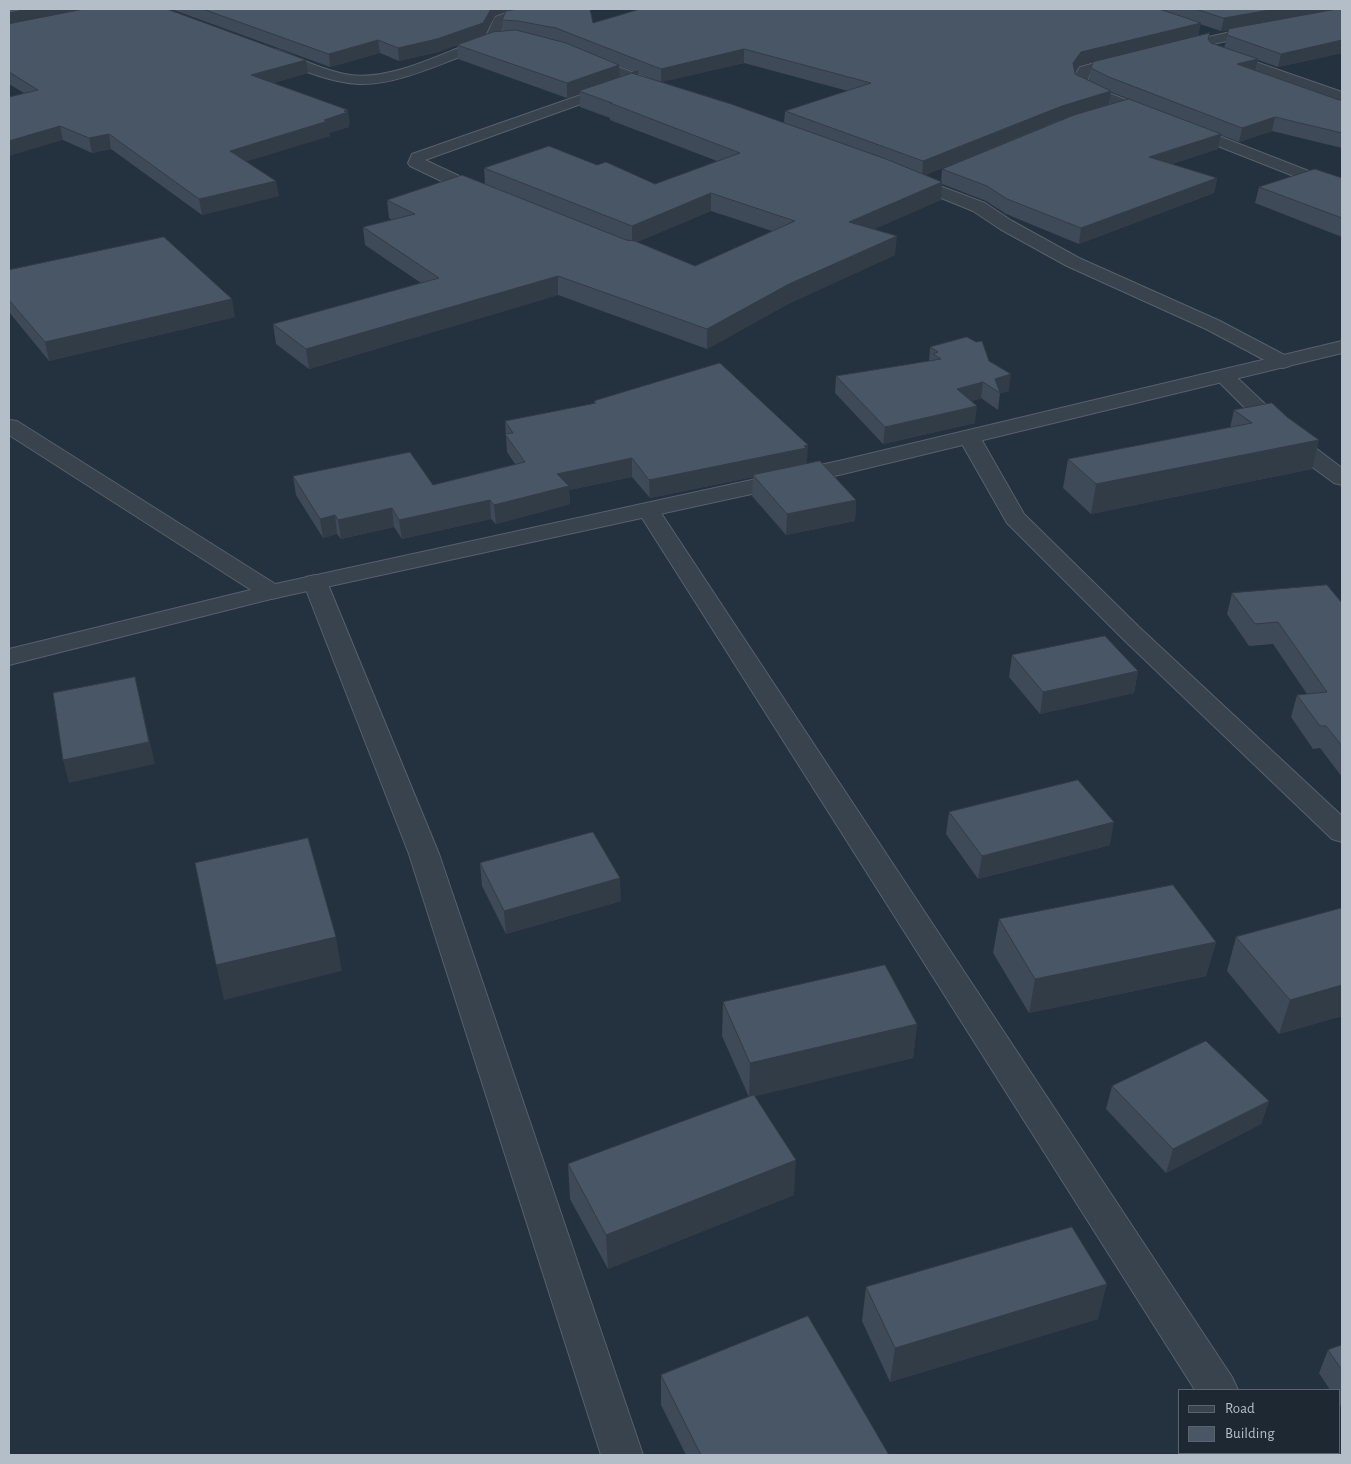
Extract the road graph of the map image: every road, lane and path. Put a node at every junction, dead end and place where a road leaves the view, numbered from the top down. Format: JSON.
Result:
{"nodes":[{"id":1,"x":567,"y":9,"type":"edge"},
{"id":2,"x":1277,"y":26,"type":"edge"},
{"id":3,"x":1197,"y":29,"type":"edge"},
{"id":4,"x":1220,"y":36,"type":"junction"},
{"id":5,"x":511,"y":38,"type":"edge"},
{"id":6,"x":491,"y":40,"type":"junction"},
{"id":7,"x":263,"y":50,"type":"edge"},
{"id":8,"x":572,"y":53,"type":"edge"},
{"id":9,"x":638,"y":80,"type":"junction"},
{"id":10,"x":676,"y":94,"type":"edge"},
{"id":11,"x":1342,"y":97,"type":"edge"},
{"id":12,"x":1127,"y":106,"type":"junction"},
{"id":13,"x":1101,"y":114,"type":"edge"},
{"id":14,"x":891,"y":172,"type":"edge"},
{"id":15,"x":940,"y":177,"type":"edge"},
{"id":16,"x":922,"y":184,"type":"junction"},
{"id":17,"x":1342,"y":190,"type":"edge"},
{"id":18,"x":502,"y":201,"type":"edge"},
{"id":19,"x":1342,"y":347,"type":"edge"},
{"id":20,"x":1283,"y":362,"type":"junction"},
{"id":21,"x":1224,"y":376,"type":"junction"},
{"id":22,"x":9,"y":426,"type":"edge"},
{"id":23,"x":969,"y":437,"type":"junction"},
{"id":24,"x":1342,"y":478,"type":"edge"},
{"id":25,"x":648,"y":510,"type":"junction"},
{"id":26,"x":315,"y":582,"type":"junction"},
{"id":27,"x":271,"y":592,"type":"junction"},
{"id":28,"x":9,"y":657,"type":"edge"},
{"id":29,"x":1342,"y":832,"type":"edge"},
{"id":30,"x":1217,"y":1389,"type":"edge"},
{"id":31,"x":622,"y":1455,"type":"edge"}],
"edges":[{"from":1,"to":6,"type":"street"},
{"from":2,"to":4,"type":"street"},
{"from":3,"to":4,"type":"street"},
{"from":4,"to":11,"type":"street"},
{"from":4,"to":12,"type":"street"},
{"from":5,"to":6,"type":"street"},
{"from":6,"to":7,"type":"street"},
{"from":8,"to":9,"type":"street"},
{"from":9,"to":10,"type":"street"},
{"from":9,"to":18,"type":"street"},
{"from":12,"to":13,"type":"street"},
{"from":12,"to":17,"type":"street"},
{"from":14,"to":16,"type":"street"},
{"from":15,"to":16,"type":"street"},
{"from":16,"to":20,"type":"street"},
{"from":19,"to":20,"type":"street"},
{"from":20,"to":21,"type":"street"},
{"from":21,"to":23,"type":"street"},
{"from":21,"to":24,"type":"street"},
{"from":22,"to":27,"type":"street"},
{"from":23,"to":25,"type":"street"},
{"from":23,"to":29,"type":"street"},
{"from":25,"to":26,"type":"street"},
{"from":25,"to":30,"type":"street"},
{"from":26,"to":27,"type":"street"},
{"from":26,"to":31,"type":"street"},
{"from":27,"to":28,"type":"street"}]}
